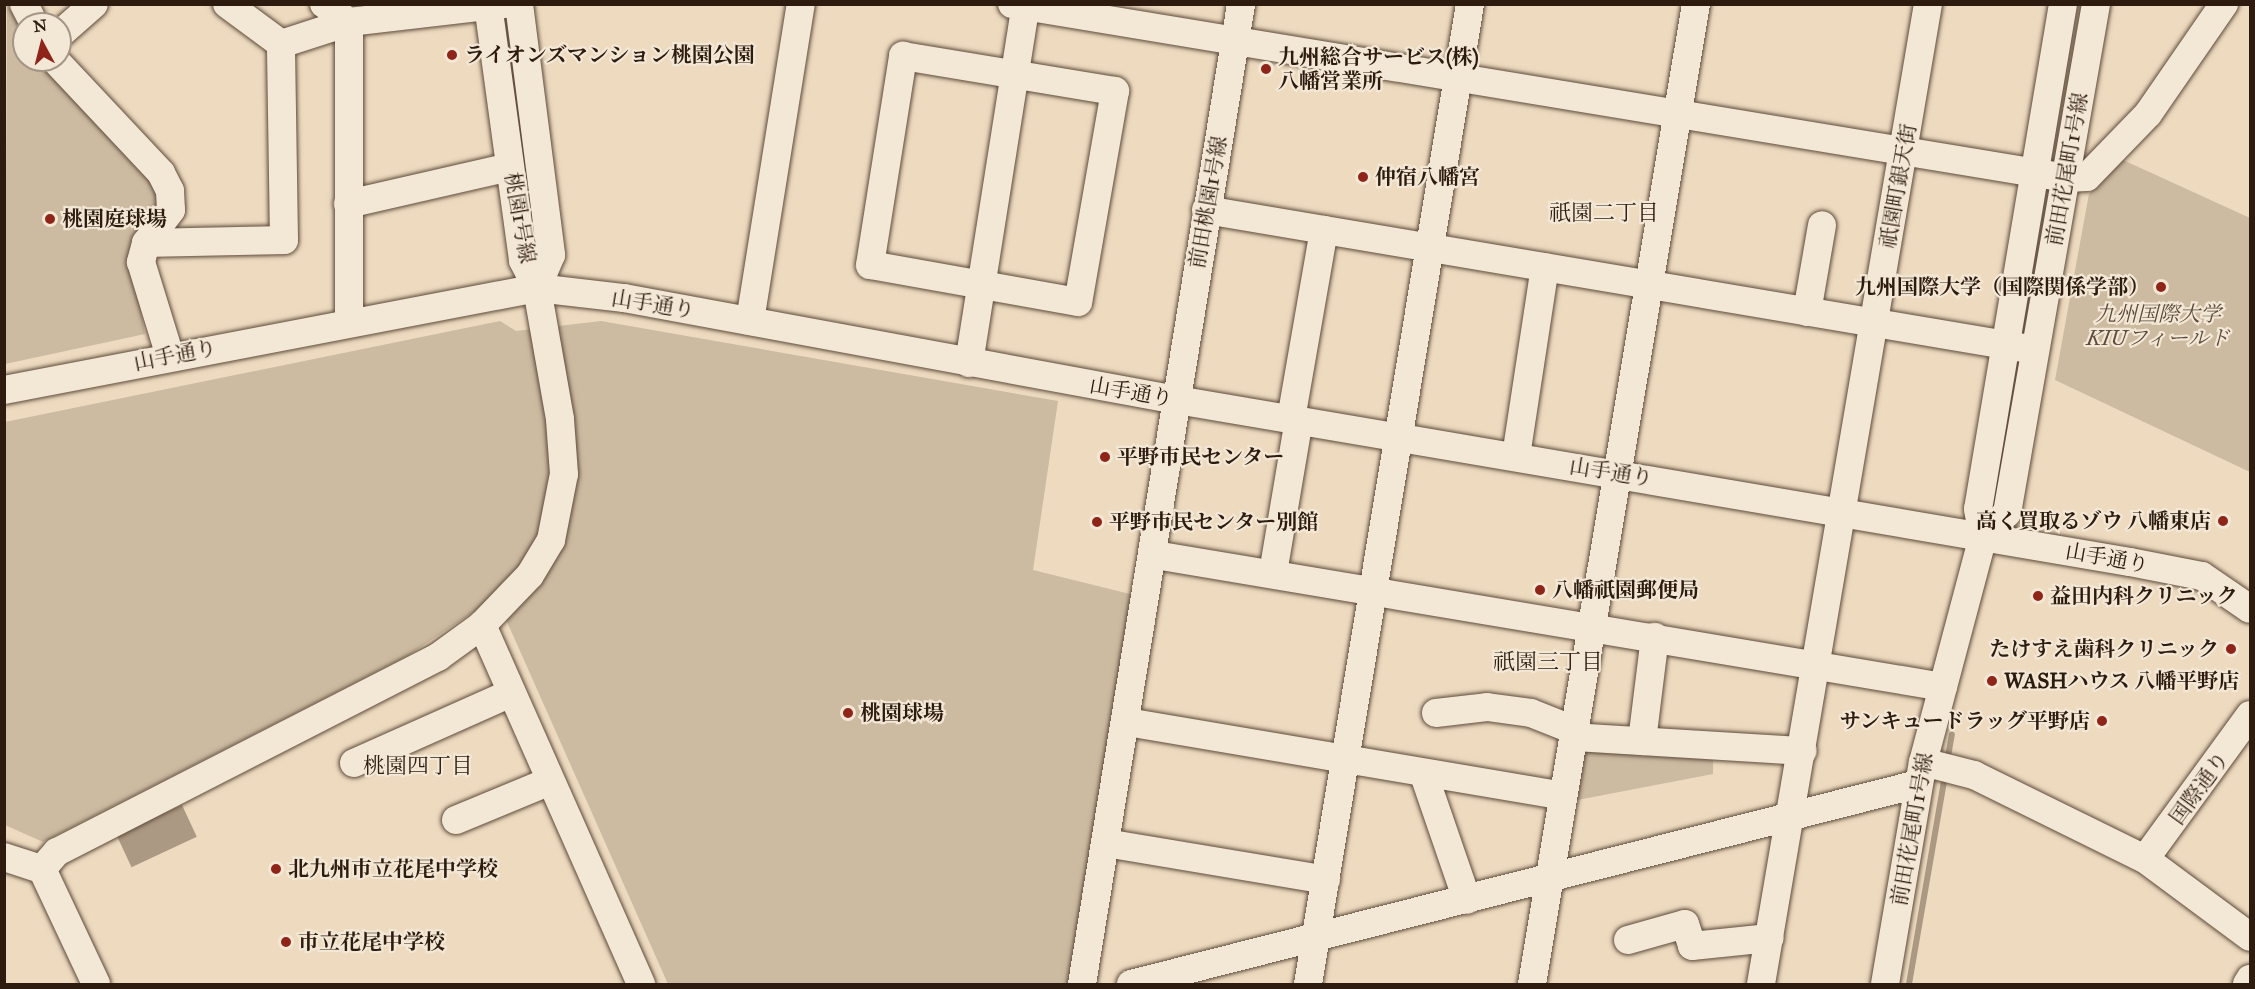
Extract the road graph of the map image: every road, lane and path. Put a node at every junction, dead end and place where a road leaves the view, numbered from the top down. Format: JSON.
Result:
{"nodes":[{"id":1,"x":94,"y":4,"type":"edge"},
{"id":2,"x":227,"y":4,"type":"edge"},
{"id":3,"x":324,"y":4,"type":"edge"},
{"id":4,"x":504,"y":4,"type":"edge"},
{"id":5,"x":519,"y":4,"type":"edge"},
{"id":6,"x":801,"y":4,"type":"edge"},
{"id":7,"x":1241,"y":4,"type":"edge"},
{"id":8,"x":1470,"y":4,"type":"edge"},
{"id":9,"x":1696,"y":4,"type":"edge"},
{"id":10,"x":1928,"y":4,"type":"edge"},
{"id":11,"x":2062,"y":4,"type":"edge"},
{"id":12,"x":2224,"y":4,"type":"edge"},
{"id":13,"x":488,"y":5,"type":"edge"},
{"id":14,"x":1021,"y":5,"type":"edge"},
{"id":15,"x":2095,"y":5,"type":"edge"},
{"id":16,"x":1129,"y":13,"type":"edge"},
{"id":17,"x":347,"y":14,"type":"edge"},
{"id":18,"x":72,"y":23,"type":"edge"},
{"id":19,"x":1235,"y":41,"type":"junction"},
{"id":20,"x":281,"y":44,"type":"junction"},
{"id":21,"x":66,"y":72,"type":"edge"},
{"id":22,"x":1016,"y":75,"type":"junction"},
{"id":23,"x":1457,"y":78,"type":"junction"},
{"id":24,"x":1677,"y":114,"type":"junction"},
{"id":25,"x":1904,"y":147,"type":"junction"},
{"id":26,"x":510,"y":167,"type":"junction"},
{"id":27,"x":2034,"y":172,"type":"junction"},
{"id":28,"x":2066,"y":178,"type":"junction"},
{"id":29,"x":348,"y":204,"type":"junction"},
{"id":30,"x":1206,"y":210,"type":"junction"},
{"id":31,"x":1822,"y":225,"type":"dead end"},
{"id":32,"x":1324,"y":230,"type":"junction"},
{"id":33,"x":146,"y":243,"type":"junction"},
{"id":34,"x":1432,"y":248,"type":"junction"},
{"id":35,"x":1545,"y":267,"type":"junction"},
{"id":36,"x":1649,"y":284,"type":"junction"},
{"id":37,"x":980,"y":285,"type":"junction"},
{"id":38,"x":537,"y":288,"type":"junction"},
{"id":39,"x":1807,"y":312,"type":"junction"},
{"id":40,"x":349,"y":320,"type":"junction"},
{"id":41,"x":750,"y":321,"type":"junction"},
{"id":42,"x":1875,"y":322,"type":"junction"},
{"id":43,"x":2005,"y":345,"type":"junction"},
{"id":44,"x":2037,"y":349,"type":"junction"},
{"id":45,"x":170,"y":356,"type":"junction"},
{"id":46,"x":969,"y":363,"type":"junction"},
{"id":47,"x":4,"y":390,"type":"edge"},
{"id":48,"x":1177,"y":400,"type":"junction"},
{"id":49,"x":1295,"y":419,"type":"junction"},
{"id":50,"x":1402,"y":437,"type":"junction"},
{"id":51,"x":1516,"y":456,"type":"junction"},
{"id":52,"x":1616,"y":473,"type":"junction"},
{"id":53,"x":1842,"y":510,"type":"junction"},
{"id":54,"x":1983,"y":536,"type":"junction"},
{"id":55,"x":1155,"y":555,"type":"junction"},
{"id":56,"x":1273,"y":573,"type":"junction"},
{"id":57,"x":1375,"y":589,"type":"junction"},
{"id":58,"x":2250,"y":609,"type":"edge"},
{"id":59,"x":482,"y":625,"type":"junction"},
{"id":60,"x":1591,"y":626,"type":"junction"},
{"id":61,"x":1655,"y":637,"type":"junction"},
{"id":62,"x":1818,"y":665,"type":"junction"},
{"id":63,"x":1943,"y":687,"type":"junction"},
{"id":64,"x":511,"y":693,"type":"junction"},
{"id":65,"x":1436,"y":712,"type":"dead end"},
{"id":66,"x":2250,"y":715,"type":"edge"},
{"id":67,"x":1127,"y":722,"type":"junction"},
{"id":68,"x":1574,"y":733,"type":"junction"},
{"id":69,"x":1642,"y":741,"type":"junction"},
{"id":70,"x":1803,"y":751,"type":"junction"},
{"id":71,"x":1346,"y":761,"type":"junction"},
{"id":72,"x":354,"y":763,"type":"dead end"},
{"id":73,"x":1934,"y":771,"type":"junction"},
{"id":74,"x":1424,"y":775,"type":"junction"},
{"id":75,"x":550,"y":781,"type":"junction"},
{"id":76,"x":1563,"y":796,"type":"junction"},
{"id":77,"x":1791,"y":817,"type":"junction"},
{"id":78,"x":456,"y":820,"type":"dead end"},
{"id":79,"x":1106,"y":843,"type":"junction"},
{"id":80,"x":4,"y":857,"type":"edge"},
{"id":81,"x":2145,"y":859,"type":"junction"},
{"id":82,"x":42,"y":869,"type":"junction"},
{"id":83,"x":1548,"y":879,"type":"junction"},
{"id":84,"x":1326,"y":880,"type":"junction"},
{"id":85,"x":1467,"y":900,"type":"junction"},
{"id":86,"x":1770,"y":938,"type":"junction"},
{"id":87,"x":2250,"y":938,"type":"edge"},
{"id":88,"x":1316,"y":940,"type":"junction"},
{"id":89,"x":1628,"y":940,"type":"dead end"},
{"id":90,"x":2250,"y":979,"type":"edge"},
{"id":91,"x":96,"y":984,"type":"edge"},
{"id":92,"x":641,"y":984,"type":"edge"},
{"id":93,"x":1082,"y":984,"type":"edge"},
{"id":94,"x":1131,"y":984,"type":"edge"},
{"id":95,"x":1308,"y":984,"type":"edge"},
{"id":96,"x":1532,"y":984,"type":"edge"},
{"id":97,"x":1761,"y":984,"type":"edge"},
{"id":98,"x":1885,"y":984,"type":"edge"},
{"id":99,"x":2247,"y":984,"type":"edge"}],
"edges":[{"from":1,"to":18,"type":"street"},
{"from":2,"to":20,"type":"street"},
{"from":3,"to":17,"type":"street"},
{"from":4,"to":13,"type":"street"},
{"from":5,"to":38,"type":"street","name":"桃園1号線"},
{"from":6,"to":41,"type":"street"},
{"from":7,"to":19,"type":"street","name":"前田桃園1号線"},
{"from":8,"to":23,"type":"street"},
{"from":9,"to":24,"type":"street"},
{"from":10,"to":25,"type":"street","name":"祇園町銀天街"},
{"from":11,"to":27,"type":"street","name":"前田花尾町1号線"},
{"from":12,"to":28,"type":"street"},
{"from":13,"to":17,"type":"street"},
{"from":13,"to":26,"type":"street","name":"桃園1号線"},
{"from":14,"to":16,"type":"street"},
{"from":14,"to":22,"type":"street"},
{"from":15,"to":28,"type":"street","name":"前田花尾町1号線"},
{"from":16,"to":19,"type":"street"},
{"from":17,"to":20,"type":"street"},
{"from":17,"to":29,"type":"street"},
{"from":19,"to":23,"type":"street"},
{"from":19,"to":30,"type":"street","name":"前田桃園1号線"},
{"from":20,"to":33,"type":"street"},
{"from":21,"to":33,"type":"street"},
{"from":22,"to":37,"type":"street"},
{"from":22,"to":37,"type":"street"},
{"from":22,"to":37,"type":"street"},
{"from":23,"to":24,"type":"street"},
{"from":23,"to":34,"type":"street"},
{"from":24,"to":25,"type":"street"},
{"from":24,"to":36,"type":"street"},
{"from":25,"to":27,"type":"street"},
{"from":25,"to":42,"type":"street","name":"祇園町銀天街"},
{"from":26,"to":29,"type":"street"},
{"from":26,"to":38,"type":"street","name":"桃園1号線"},
{"from":27,"to":28,"type":"street"},
{"from":27,"to":43,"type":"street","name":"前田花尾町1号線"},
{"from":28,"to":44,"type":"street","name":"前田花尾町1号線"},
{"from":29,"to":40,"type":"street"},
{"from":30,"to":32,"type":"street"},
{"from":30,"to":48,"type":"street","name":"前田桃園1号線"},
{"from":31,"to":39,"type":"street"},
{"from":32,"to":34,"type":"street"},
{"from":32,"to":49,"type":"street"},
{"from":33,"to":45,"type":"street"},
{"from":34,"to":35,"type":"street"},
{"from":34,"to":50,"type":"street"},
{"from":35,"to":36,"type":"street"},
{"from":35,"to":51,"type":"street"},
{"from":36,"to":39,"type":"street"},
{"from":36,"to":52,"type":"street"},
{"from":37,"to":46,"type":"street"},
{"from":38,"to":40,"type":"street","name":"山手通り"},
{"from":38,"to":41,"type":"street","name":"山手通り"},
{"from":38,"to":59,"type":"street"},
{"from":39,"to":42,"type":"street"},
{"from":40,"to":45,"type":"street","name":"山手通り"},
{"from":41,"to":46,"type":"street","name":"山手通り"},
{"from":42,"to":43,"type":"street"},
{"from":42,"to":53,"type":"street","name":"祇園町銀天街"},
{"from":43,"to":44,"type":"street"},
{"from":43,"to":54,"type":"street","name":"前田花尾町1号線"},
{"from":44,"to":54,"type":"street","name":"前田花尾町1号線"},
{"from":45,"to":47,"type":"street","name":"山手通り"},
{"from":46,"to":48,"type":"street","name":"山手通り"},
{"from":48,"to":49,"type":"street","name":"山手通り"},
{"from":48,"to":55,"type":"street","name":"前田桃園1号線"},
{"from":49,"to":50,"type":"street","name":"山手通り"},
{"from":49,"to":56,"type":"street"},
{"from":50,"to":51,"type":"street","name":"山手通り"},
{"from":50,"to":57,"type":"street"},
{"from":51,"to":52,"type":"street","name":"山手通り"},
{"from":52,"to":53,"type":"street","name":"山手通り"},
{"from":52,"to":60,"type":"street"},
{"from":53,"to":54,"type":"street","name":"山手通り"},
{"from":53,"to":62,"type":"street","name":"祇園町銀天街"},
{"from":54,"to":58,"type":"street","name":"山手通り"},
{"from":54,"to":63,"type":"street","name":"前田花尾町1号線"},
{"from":55,"to":56,"type":"street"},
{"from":55,"to":67,"type":"street","name":"前田桃園1号線"},
{"from":56,"to":57,"type":"street"},
{"from":57,"to":60,"type":"street"},
{"from":57,"to":71,"type":"street"},
{"from":59,"to":64,"type":"street"},
{"from":59,"to":82,"type":"street"},
{"from":60,"to":61,"type":"street"},
{"from":60,"to":68,"type":"street"},
{"from":61,"to":62,"type":"street"},
{"from":61,"to":69,"type":"street"},
{"from":62,"to":63,"type":"street"},
{"from":62,"to":70,"type":"street","name":"祇園町銀天街"},
{"from":63,"to":73,"type":"street","name":"前田花尾町1号線"},
{"from":64,"to":72,"type":"street"},
{"from":64,"to":75,"type":"street"},
{"from":65,"to":68,"type":"street"},
{"from":66,"to":81,"type":"street","name":"国際通り"},
{"from":67,"to":71,"type":"street"},
{"from":67,"to":79,"type":"street","name":"前田桃園1号線"},
{"from":68,"to":69,"type":"street"},
{"from":68,"to":76,"type":"street"},
{"from":69,"to":70,"type":"street"},
{"from":70,"to":77,"type":"street","name":"祇園町銀天街"},
{"from":71,"to":74,"type":"street"},
{"from":71,"to":84,"type":"street"},
{"from":73,"to":77,"type":"street"},
{"from":73,"to":81,"type":"street"},
{"from":73,"to":98,"type":"street","name":"前田花尾町1号線"},
{"from":74,"to":76,"type":"street"},
{"from":74,"to":85,"type":"street"},
{"from":75,"to":78,"type":"street"},
{"from":75,"to":92,"type":"street"},
{"from":76,"to":83,"type":"street"},
{"from":77,"to":83,"type":"street"},
{"from":77,"to":86,"type":"street","name":"祇園町銀天街"},
{"from":79,"to":84,"type":"street"},
{"from":79,"to":93,"type":"street","name":"前田桃園1号線"},
{"from":80,"to":82,"type":"street"},
{"from":81,"to":87,"type":"street"},
{"from":82,"to":91,"type":"street"},
{"from":83,"to":85,"type":"street"},
{"from":83,"to":96,"type":"street"},
{"from":84,"to":88,"type":"street"},
{"from":85,"to":88,"type":"street"},
{"from":86,"to":89,"type":"street"},
{"from":86,"to":97,"type":"street","name":"祇園町銀天街"},
{"from":88,"to":94,"type":"street"},
{"from":88,"to":95,"type":"street"},
{"from":90,"to":99,"type":"street"}]}
